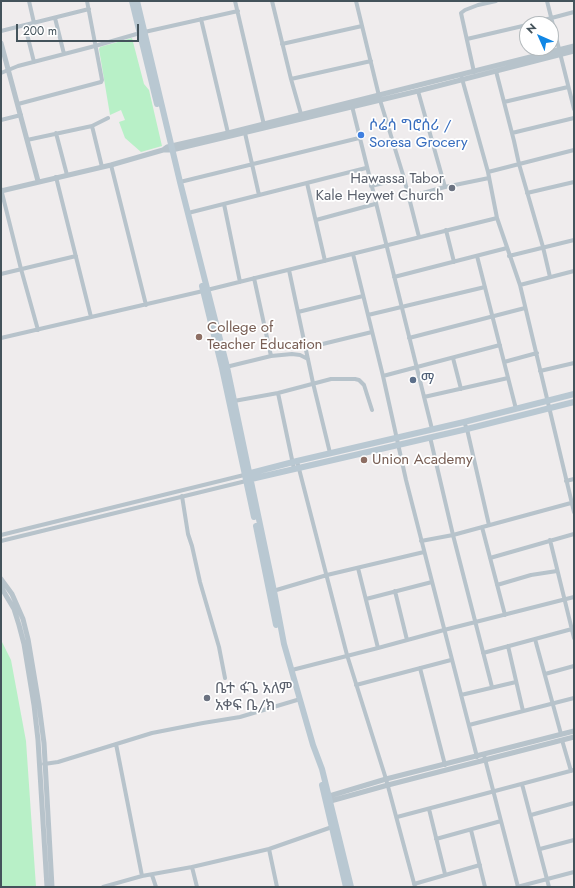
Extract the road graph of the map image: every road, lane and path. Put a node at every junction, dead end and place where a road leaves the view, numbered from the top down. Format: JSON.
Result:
{"nodes":[{"id":1,"x":29,"y":1,"type":"edge"},
{"id":2,"x":87,"y":1,"type":"edge"},
{"id":3,"x":132,"y":1,"type":"edge"},
{"id":4,"x":137,"y":1,"type":"edge"},
{"id":5,"x":235,"y":1,"type":"edge"},
{"id":6,"x":272,"y":1,"type":"edge"},
{"id":7,"x":356,"y":1,"type":"edge"},
{"id":8,"x":496,"y":1,"type":"edge"},
{"id":9,"x":547,"y":1,"type":"edge"},
{"id":10,"x":478,"y":3,"type":"edge"},
{"id":11,"x":89,"y":9,"type":"junction"},
{"id":12,"x":238,"y":11,"type":"junction"},
{"id":13,"x":574,"y":12,"type":"edge"},
{"id":14,"x":551,"y":16,"type":"edge"},
{"id":15,"x":559,"y":16,"type":"edge"},
{"id":16,"x":55,"y":18,"type":"junction"},
{"id":17,"x":201,"y":19,"type":"junction"},
{"id":18,"x":34,"y":23,"type":"junction"},
{"id":19,"x":25,"y":26,"type":"junction"},
{"id":20,"x":362,"y":26,"type":"junction"},
{"id":21,"x":519,"y":26,"type":"edge"},
{"id":22,"x":1,"y":31,"type":"edge"},
{"id":23,"x":142,"y":32,"type":"junction"},
{"id":24,"x":467,"y":39,"type":"junction"},
{"id":25,"x":1,"y":43,"type":"edge"},
{"id":26,"x":282,"y":44,"type":"junction"},
{"id":27,"x":95,"y":46,"type":"junction"},
{"id":28,"x":574,"y":46,"type":"edge"},
{"id":29,"x":559,"y":48,"type":"edge"},
{"id":30,"x":574,"y":51,"type":"edge"},
{"id":31,"x":2,"y":52,"type":"edge"},
{"id":32,"x":560,"y":52,"type":"junction"},
{"id":33,"x":64,"y":54,"type":"junction"},
{"id":34,"x":371,"y":61,"type":"junction"},
{"id":35,"x":34,"y":62,"type":"junction"},
{"id":36,"x":9,"y":69,"type":"junction"},
{"id":37,"x":474,"y":72,"type":"junction"},
{"id":38,"x":496,"y":72,"type":"junction"},
{"id":39,"x":1,"y":73,"type":"edge"},
{"id":40,"x":461,"y":77,"type":"junction"},
{"id":41,"x":291,"y":79,"type":"junction"},
{"id":42,"x":568,"y":87,"type":"junction"},
{"id":43,"x":418,"y":91,"type":"junction"},
{"id":44,"x":380,"y":97,"type":"junction"},
{"id":45,"x":504,"y":102,"type":"junction"},
{"id":46,"x":18,"y":104,"type":"junction"},
{"id":47,"x":352,"y":106,"type":"junction"},
{"id":48,"x":574,"y":110,"type":"edge"},
{"id":49,"x":301,"y":114,"type":"junction"},
{"id":50,"x":21,"y":115,"type":"junction"},
{"id":51,"x":108,"y":118,"type":"dead end"},
{"id":52,"x":574,"y":118,"type":"edge"},
{"id":53,"x":1,"y":120,"type":"edge"},
{"id":54,"x":264,"y":125,"type":"junction"},
{"id":55,"x":92,"y":126,"type":"junction"},
{"id":56,"x":56,"y":133,"type":"junction"},
{"id":57,"x":228,"y":133,"type":"junction"},
{"id":58,"x":245,"y":133,"type":"junction"},
{"id":59,"x":512,"y":133,"type":"junction"},
{"id":60,"x":359,"y":138,"type":"junction"},
{"id":61,"x":27,"y":140,"type":"junction"},
{"id":62,"x":168,"y":149,"type":"junction"},
{"id":63,"x":574,"y":150,"type":"edge"},
{"id":64,"x":252,"y":164,"type":"junction"},
{"id":65,"x":519,"y":164,"type":"junction"},
{"id":66,"x":111,"y":165,"type":"junction"},
{"id":67,"x":102,"y":167,"type":"junction"},
{"id":68,"x":366,"y":168,"type":"junction"},
{"id":69,"x":488,"y":172,"type":"junction"},
{"id":70,"x":67,"y":175,"type":"junction"},
{"id":71,"x":56,"y":177,"type":"junction"},
{"id":72,"x":404,"y":178,"type":"junction"},
{"id":73,"x":489,"y":178,"type":"junction"},
{"id":74,"x":38,"y":181,"type":"junction"},
{"id":75,"x":180,"y":182,"type":"junction"},
{"id":76,"x":574,"y":182,"type":"edge"},
{"id":77,"x":307,"y":183,"type":"junction"},
{"id":78,"x":370,"y":186,"type":"junction"},
{"id":79,"x":445,"y":187,"type":"junction"},
{"id":80,"x":1,"y":190,"type":"edge"},
{"id":81,"x":527,"y":193,"type":"junction"},
{"id":82,"x":259,"y":195,"type":"junction"},
{"id":83,"x":408,"y":197,"type":"junction"},
{"id":84,"x":224,"y":204,"type":"junction"},
{"id":85,"x":375,"y":204,"type":"junction"},
{"id":86,"x":188,"y":213,"type":"junction"},
{"id":87,"x":497,"y":218,"type":"junction"},
{"id":88,"x":316,"y":220,"type":"junction"},
{"id":89,"x":446,"y":230,"type":"junction"},
{"id":90,"x":419,"y":237,"type":"junction"},
{"id":91,"x":574,"y":240,"type":"edge"},
{"id":92,"x":386,"y":246,"type":"junction"},
{"id":93,"x":543,"y":247,"type":"junction"},
{"id":94,"x":507,"y":248,"type":"junction"},
{"id":95,"x":353,"y":254,"type":"junction"},
{"id":96,"x":76,"y":256,"type":"junction"},
{"id":97,"x":477,"y":256,"type":"junction"},
{"id":98,"x":509,"y":256,"type":"junction"},
{"id":99,"x":325,"y":261,"type":"junction"},
{"id":100,"x":454,"y":262,"type":"junction"},
{"id":101,"x":21,"y":269,"type":"junction"},
{"id":102,"x":289,"y":270,"type":"junction"},
{"id":103,"x":574,"y":271,"type":"edge"},
{"id":104,"x":1,"y":274,"type":"edge"},
{"id":105,"x":394,"y":277,"type":"junction"},
{"id":106,"x":550,"y":277,"type":"junction"},
{"id":107,"x":254,"y":278,"type":"junction"},
{"id":108,"x":240,"y":282,"type":"junction"},
{"id":109,"x":520,"y":285,"type":"junction"},
{"id":110,"x":485,"y":286,"type":"junction"},
{"id":111,"x":205,"y":291,"type":"junction"},
{"id":112,"x":363,"y":296,"type":"junction"},
{"id":113,"x":146,"y":304,"type":"junction"},
{"id":114,"x":402,"y":308,"type":"junction"},
{"id":115,"x":525,"y":308,"type":"junction"},
{"id":116,"x":298,"y":312,"type":"junction"},
{"id":117,"x":368,"y":315,"type":"junction"},
{"id":118,"x":492,"y":315,"type":"junction"},
{"id":119,"x":91,"y":317,"type":"junction"},
{"id":120,"x":38,"y":330,"type":"junction"},
{"id":121,"x":372,"y":332,"type":"junction"},
{"id":122,"x":1,"y":338,"type":"edge"},
{"id":123,"x":409,"y":338,"type":"junction"},
{"id":124,"x":500,"y":345,"type":"junction"},
{"id":125,"x":306,"y":348,"type":"junction"},
{"id":126,"x":536,"y":353,"type":"junction"},
{"id":127,"x":271,"y":356,"type":"junction"},
{"id":128,"x":453,"y":358,"type":"junction"},
{"id":129,"x":308,"y":359,"type":"junction"},
{"id":130,"x":504,"y":362,"type":"junction"},
{"id":131,"x":574,"y":363,"type":"edge"},
{"id":132,"x":416,"y":367,"type":"junction"},
{"id":133,"x":224,"y":368,"type":"junction"},
{"id":134,"x":540,"y":371,"type":"junction"},
{"id":135,"x":383,"y":376,"type":"junction"},
{"id":136,"x":508,"y":378,"type":"junction"},
{"id":137,"x":313,"y":383,"type":"junction"},
{"id":138,"x":461,"y":389,"type":"junction"},
{"id":139,"x":278,"y":393,"type":"junction"},
{"id":140,"x":574,"y":394,"type":"edge"},
{"id":141,"x":424,"y":397,"type":"junction"},
{"id":142,"x":547,"y":401,"type":"junction"},
{"id":143,"x":232,"y":402,"type":"junction"},
{"id":144,"x":574,"y":402,"type":"edge"},
{"id":145,"x":516,"y":409,"type":"junction"},
{"id":146,"x":549,"y":409,"type":"junction"},
{"id":147,"x":372,"y":410,"type":"dead end"},
{"id":148,"x":464,"y":422,"type":"junction"},
{"id":149,"x":432,"y":429,"type":"junction"},
{"id":150,"x":467,"y":429,"type":"junction"},
{"id":151,"x":396,"y":437,"type":"junction"},
{"id":152,"x":430,"y":437,"type":"junction"},
{"id":153,"x":398,"y":445,"type":"junction"},
{"id":154,"x":330,"y":453,"type":"junction"},
{"id":155,"x":295,"y":461,"type":"junction"},
{"id":156,"x":297,"y":469,"type":"junction"},
{"id":157,"x":248,"y":477,"type":"junction"},
{"id":158,"x":574,"y":479,"type":"edge"},
{"id":159,"x":566,"y":481,"type":"junction"},
{"id":160,"x":182,"y":496,"type":"junction"},
{"id":161,"x":572,"y":503,"type":"junction"},
{"id":162,"x":574,"y":512,"type":"edge"},
{"id":163,"x":489,"y":525,"type":"junction"},
{"id":164,"x":482,"y":527,"type":"junction"},
{"id":165,"x":20,"y":530,"type":"junction"},
{"id":166,"x":574,"y":534,"type":"edge"},
{"id":167,"x":1,"y":535,"type":"edge"},
{"id":168,"x":23,"y":535,"type":"junction"},
{"id":169,"x":453,"y":535,"type":"junction"},
{"id":170,"x":550,"y":540,"type":"junction"},
{"id":171,"x":1,"y":541,"type":"edge"},
{"id":172,"x":421,"y":541,"type":"junction"},
{"id":173,"x":424,"y":552,"type":"junction"},
{"id":174,"x":490,"y":558,"type":"junction"},
{"id":175,"x":358,"y":568,"type":"junction"},
{"id":176,"x":557,"y":571,"type":"junction"},
{"id":177,"x":327,"y":575,"type":"junction"},
{"id":178,"x":1,"y":579,"type":"edge"},
{"id":179,"x":432,"y":582,"type":"junction"},
{"id":180,"x":497,"y":584,"type":"junction"},
{"id":181,"x":1,"y":587,"type":"edge"},
{"id":182,"x":272,"y":591,"type":"junction"},
{"id":183,"x":395,"y":591,"type":"junction"},
{"id":184,"x":574,"y":597,"type":"edge"},
{"id":185,"x":366,"y":599,"type":"junction"},
{"id":186,"x":564,"y":599,"type":"junction"},
{"id":187,"x":505,"y":615,"type":"junction"},
{"id":188,"x":475,"y":622,"type":"junction"},
{"id":189,"x":572,"y":629,"type":"junction"},
{"id":190,"x":444,"y":630,"type":"junction"},
{"id":191,"x":574,"y":638,"type":"edge"},
{"id":192,"x":535,"y":639,"type":"junction"},
{"id":193,"x":408,"y":640,"type":"junction"},
{"id":194,"x":508,"y":646,"type":"junction"},
{"id":195,"x":378,"y":648,"type":"junction"},
{"id":196,"x":483,"y":653,"type":"junction"},
{"id":197,"x":347,"y":655,"type":"junction"},
{"id":198,"x":451,"y":660,"type":"junction"},
{"id":199,"x":574,"y":666,"type":"edge"},
{"id":200,"x":420,"y":668,"type":"junction"},
{"id":201,"x":292,"y":670,"type":"junction"},
{"id":202,"x":545,"y":674,"type":"junction"},
{"id":203,"x":225,"y":678,"type":"dead end"},
{"id":204,"x":516,"y":682,"type":"junction"},
{"id":205,"x":356,"y":685,"type":"junction"},
{"id":206,"x":492,"y":687,"type":"junction"},
{"id":207,"x":461,"y":695,"type":"junction"},
{"id":208,"x":574,"y":698,"type":"edge"},
{"id":209,"x":297,"y":700,"type":"junction"},
{"id":210,"x":552,"y":704,"type":"junction"},
{"id":211,"x":36,"y":705,"type":"junction"},
{"id":212,"x":523,"y":711,"type":"junction"},
{"id":213,"x":468,"y":725,"type":"junction"},
{"id":214,"x":574,"y":731,"type":"edge"},
{"id":215,"x":562,"y":737,"type":"junction"},
{"id":216,"x":574,"y":737,"type":"edge"},
{"id":217,"x":116,"y":744,"type":"junction"},
{"id":218,"x":485,"y":757,"type":"junction"},
{"id":219,"x":477,"y":759,"type":"junction"},
{"id":220,"x":42,"y":764,"type":"junction"},
{"id":221,"x":445,"y":765,"type":"junction"},
{"id":222,"x":572,"y":771,"type":"edge"},
{"id":223,"x":387,"y":782,"type":"junction"},
{"id":224,"x":522,"y":784,"type":"junction"},
{"id":225,"x":493,"y":792,"type":"junction"},
{"id":226,"x":328,"y":799,"type":"junction"},
{"id":227,"x":574,"y":803,"type":"edge"},
{"id":228,"x":428,"y":809,"type":"junction"},
{"id":229,"x":531,"y":815,"type":"junction"},
{"id":230,"x":397,"y":818,"type":"junction"},
{"id":231,"x":501,"y":821,"type":"junction"},
{"id":232,"x":332,"y":827,"type":"junction"},
{"id":233,"x":471,"y":830,"type":"junction"},
{"id":234,"x":436,"y":839,"type":"junction"},
{"id":235,"x":574,"y":840,"type":"edge"},
{"id":236,"x":269,"y":849,"type":"junction"},
{"id":237,"x":540,"y":849,"type":"junction"},
{"id":238,"x":480,"y":865,"type":"junction"},
{"id":239,"x":192,"y":867,"type":"junction"},
{"id":240,"x":574,"y":872,"type":"edge"},
{"id":241,"x":445,"y":874,"type":"junction"},
{"id":242,"x":152,"y":875,"type":"junction"},
{"id":243,"x":142,"y":876,"type":"junction"},
{"id":244,"x":547,"y":879,"type":"junction"},
{"id":245,"x":414,"y":885,"type":"edge"},
{"id":246,"x":47,"y":887,"type":"edge"},
{"id":247,"x":52,"y":887,"type":"edge"},
{"id":248,"x":103,"y":887,"type":"edge"},
{"id":249,"x":156,"y":887,"type":"edge"},
{"id":250,"x":197,"y":887,"type":"edge"},
{"id":251,"x":277,"y":887,"type":"edge"},
{"id":252,"x":346,"y":887,"type":"edge"},
{"id":253,"x":351,"y":887,"type":"edge"},
{"id":254,"x":485,"y":887,"type":"edge"},
{"id":255,"x":518,"y":887,"type":"edge"},
{"id":256,"x":550,"y":887,"type":"edge"}],
"edges":[{"from":1,"to":18,"type":"street"},
{"from":2,"to":11,"type":"street"},
{"from":3,"to":23,"type":"main road"},
{"from":4,"to":23,"type":"main road"},
{"from":5,"to":12,"type":"street"},
{"from":6,"to":26,"type":"street"},
{"from":7,"to":20,"type":"street"},
{"from":8,"to":10,"type":"street"},
{"from":9,"to":14,"type":"street"},
{"from":10,"to":24,"type":"street"},
{"from":11,"to":16,"type":"street"},
{"from":11,"to":27,"type":"street"},
{"from":12,"to":17,"type":"street"},
{"from":12,"to":54,"type":"street"},
{"from":13,"to":15,"type":"street"},
{"from":16,"to":18,"type":"street"},
{"from":16,"to":33,"type":"street"},
{"from":17,"to":23,"type":"street"},
{"from":17,"to":57,"type":"street"},
{"from":18,"to":19,"type":"street"},
{"from":19,"to":22,"type":"street"},
{"from":19,"to":35,"type":"street"},
{"from":20,"to":26,"type":"street"},
{"from":20,"to":34,"type":"street"},
{"from":21,"to":24,"type":"street"},
{"from":23,"to":27,"type":"street"},
{"from":23,"to":62,"type":"main road"},
{"from":24,"to":37,"type":"street"},
{"from":25,"to":31,"type":"street"},
{"from":26,"to":41,"type":"street"},
{"from":27,"to":33,"type":"street"},
{"from":27,"to":46,"type":"street"},
{"from":28,"to":32,"type":"street"},
{"from":29,"to":32,"type":"street"},
{"from":30,"to":32,"type":"street"},
{"from":31,"to":36,"type":"street"},
{"from":32,"to":37,"type":"street"},
{"from":32,"to":38,"type":"street"},
{"from":32,"to":42,"type":"street"},
{"from":33,"to":35,"type":"street"},
{"from":34,"to":41,"type":"street"},
{"from":34,"to":44,"type":"street"},
{"from":35,"to":36,"type":"street"},
{"from":36,"to":39,"type":"street"},
{"from":36,"to":46,"type":"street"},
{"from":37,"to":40,"type":"street"},
{"from":38,"to":40,"type":"street"},
{"from":38,"to":45,"type":"street"},
{"from":40,"to":43,"type":"street"},
{"from":40,"to":44,"type":"street"},
{"from":40,"to":69,"type":"street"},
{"from":41,"to":49,"type":"street"},
{"from":42,"to":45,"type":"street"},
{"from":42,"to":48,"type":"street"},
{"from":43,"to":44,"type":"street"},
{"from":43,"to":79,"type":"street"},
{"from":44,"to":47,"type":"street"},
{"from":44,"to":49,"type":"street"},
{"from":44,"to":72,"type":"street"},
{"from":45,"to":59,"type":"street"},
{"from":46,"to":50,"type":"street"},
{"from":47,"to":54,"type":"street"},
{"from":47,"to":60,"type":"street"},
{"from":49,"to":54,"type":"street"},
{"from":50,"to":53,"type":"street"},
{"from":50,"to":61,"type":"street"},
{"from":51,"to":55,"type":"street"},
{"from":52,"to":59,"type":"street"},
{"from":54,"to":57,"type":"street"},
{"from":54,"to":58,"type":"street"},
{"from":55,"to":56,"type":"street"},
{"from":55,"to":67,"type":"street"},
{"from":56,"to":61,"type":"street"},
{"from":56,"to":70,"type":"street"},
{"from":57,"to":62,"type":"street"},
{"from":58,"to":62,"type":"street"},
{"from":58,"to":64,"type":"street"},
{"from":59,"to":65,"type":"street"},
{"from":60,"to":64,"type":"street"},
{"from":60,"to":68,"type":"street"},
{"from":61,"to":74,"type":"street"},
{"from":62,"to":66,"type":"street"},
{"from":62,"to":75,"type":"main road"},
{"from":62,"to":111,"type":"main road"},
{"from":63,"to":65,"type":"street"},
{"from":64,"to":75,"type":"street"},
{"from":64,"to":82,"type":"street"},
{"from":65,"to":69,"type":"street"},
{"from":65,"to":81,"type":"street"},
{"from":66,"to":67,"type":"street"},
{"from":66,"to":113,"type":"street"},
{"from":67,"to":70,"type":"street"},
{"from":68,"to":77,"type":"street"},
{"from":68,"to":78,"type":"street"},
{"from":69,"to":73,"type":"street"},
{"from":70,"to":71,"type":"street"},
{"from":71,"to":74,"type":"street"},
{"from":71,"to":96,"type":"street"},
{"from":72,"to":78,"type":"street"},
{"from":72,"to":83,"type":"street"},
{"from":73,"to":79,"type":"street"},
{"from":73,"to":87,"type":"street"},
{"from":74,"to":80,"type":"street"},
{"from":75,"to":86,"type":"main road"},
{"from":76,"to":81,"type":"street"},
{"from":77,"to":82,"type":"street"},
{"from":77,"to":88,"type":"street"},
{"from":78,"to":85,"type":"street"},
{"from":79,"to":83,"type":"street"},
{"from":80,"to":101,"type":"street"},
{"from":81,"to":93,"type":"street"},
{"from":82,"to":84,"type":"street"},
{"from":83,"to":90,"type":"street"},
{"from":84,"to":86,"type":"street"},
{"from":84,"to":108,"type":"street"},
{"from":85,"to":88,"type":"street"},
{"from":85,"to":92,"type":"street"},
{"from":86,"to":111,"type":"main road"},
{"from":87,"to":89,"type":"street"},
{"from":87,"to":94,"type":"street"},
{"from":88,"to":99,"type":"street"},
{"from":89,"to":90,"type":"street"},
{"from":89,"to":100,"type":"street"},
{"from":90,"to":92,"type":"street"},
{"from":91,"to":93,"type":"street"},
{"from":92,"to":95,"type":"street"},
{"from":92,"to":105,"type":"street"},
{"from":93,"to":98,"type":"street"},
{"from":93,"to":106,"type":"street"},
{"from":94,"to":97,"type":"street"},
{"from":94,"to":98,"type":"street"},
{"from":95,"to":99,"type":"street"},
{"from":95,"to":112,"type":"street"},
{"from":96,"to":101,"type":"street"},
{"from":96,"to":119,"type":"street"},
{"from":97,"to":100,"type":"street"},
{"from":97,"to":110,"type":"street"},
{"from":98,"to":109,"type":"street"},
{"from":99,"to":102,"type":"street"},
{"from":100,"to":105,"type":"street"},
{"from":101,"to":104,"type":"street"},
{"from":101,"to":120,"type":"street"},
{"from":102,"to":107,"type":"street"},
{"from":102,"to":116,"type":"street"},
{"from":103,"to":106,"type":"street"},
{"from":105,"to":114,"type":"street"},
{"from":106,"to":109,"type":"street"},
{"from":107,"to":108,"type":"street"},
{"from":107,"to":127,"type":"street"},
{"from":108,"to":111,"type":"street"},
{"from":109,"to":115,"type":"street"},
{"from":110,"to":114,"type":"street"},
{"from":110,"to":118,"type":"street"},
{"from":111,"to":113,"type":"street"},
{"from":111,"to":133,"type":"main road"},
{"from":112,"to":116,"type":"street"},
{"from":112,"to":117,"type":"street"},
{"from":113,"to":119,"type":"street"},
{"from":114,"to":117,"type":"street"},
{"from":114,"to":123,"type":"street"},
{"from":115,"to":118,"type":"street"},
{"from":115,"to":126,"type":"street"},
{"from":116,"to":125,"type":"street"},
{"from":117,"to":121,"type":"street"},
{"from":118,"to":123,"type":"street"},
{"from":118,"to":124,"type":"street"},
{"from":119,"to":120,"type":"street"},
{"from":120,"to":122,"type":"street"},
{"from":121,"to":125,"type":"street"},
{"from":121,"to":135,"type":"street"},
{"from":123,"to":132,"type":"street"},
{"from":124,"to":128,"type":"street"},
{"from":124,"to":130,"type":"street"},
{"from":125,"to":129,"type":"street"},
{"from":126,"to":130,"type":"street"},
{"from":126,"to":134,"type":"street"},
{"from":127,"to":129,"type":"street"},
{"from":127,"to":133,"type":"street"},
{"from":128,"to":132,"type":"street"},
{"from":128,"to":138,"type":"street"},
{"from":129,"to":137,"type":"street"},
{"from":130,"to":136,"type":"street"},
{"from":131,"to":134,"type":"street"},
{"from":132,"to":135,"type":"street"},
{"from":132,"to":141,"type":"street"},
{"from":133,"to":143,"type":"main road"},
{"from":134,"to":142,"type":"street"},
{"from":135,"to":151,"type":"street"},
{"from":136,"to":138,"type":"street"},
{"from":136,"to":145,"type":"street"},
{"from":137,"to":139,"type":"street"},
{"from":137,"to":147,"type":"street"},
{"from":137,"to":154,"type":"street"},
{"from":138,"to":141,"type":"street"},
{"from":139,"to":143,"type":"street"},
{"from":139,"to":155,"type":"street"},
{"from":140,"to":142,"type":"main road"},
{"from":141,"to":149,"type":"street"},
{"from":142,"to":145,"type":"main road"},
{"from":142,"to":146,"type":"street"},
{"from":143,"to":157,"type":"main road"},
{"from":144,"to":146,"type":"main road"},
{"from":145,"to":148,"type":"main road"},
{"from":146,"to":150,"type":"main road"},
{"from":146,"to":159,"type":"street"},
{"from":148,"to":149,"type":"main road"},
{"from":148,"to":150,"type":"street"},
{"from":149,"to":151,"type":"main road"},
{"from":150,"to":152,"type":"main road"},
{"from":150,"to":163,"type":"street"},
{"from":151,"to":153,"type":"street"},
{"from":151,"to":154,"type":"main road"},
{"from":152,"to":153,"type":"main road"},
{"from":152,"to":169,"type":"street"},
{"from":153,"to":156,"type":"main road"},
{"from":153,"to":172,"type":"street"},
{"from":154,"to":155,"type":"main road"},
{"from":155,"to":156,"type":"street"},
{"from":155,"to":157,"type":"main road"},
{"from":156,"to":157,"type":"main road"},
{"from":156,"to":177,"type":"street"},
{"from":157,"to":160,"type":"street"},
{"from":157,"to":165,"type":"street"},
{"from":157,"to":182,"type":"main road"},
{"from":158,"to":159,"type":"street"},
{"from":159,"to":161,"type":"street"},
{"from":160,"to":168,"type":"street"},
{"from":160,"to":203,"type":"street"},
{"from":161,"to":162,"type":"street"},
{"from":161,"to":163,"type":"street"},
{"from":163,"to":164,"type":"street"},
{"from":164,"to":169,"type":"street"},
{"from":164,"to":174,"type":"street"},
{"from":165,"to":167,"type":"street"},
{"from":165,"to":168,"type":"street"},
{"from":166,"to":170,"type":"street"},
{"from":168,"to":171,"type":"street"},
{"from":169,"to":172,"type":"street"},
{"from":169,"to":188,"type":"street"},
{"from":170,"to":174,"type":"street"},
{"from":170,"to":176,"type":"street"},
{"from":172,"to":173,"type":"street"},
{"from":173,"to":175,"type":"street"},
{"from":173,"to":179,"type":"street"},
{"from":174,"to":180,"type":"street"},
{"from":175,"to":177,"type":"street"},
{"from":175,"to":185,"type":"street"},
{"from":176,"to":180,"type":"street"},
{"from":176,"to":186,"type":"street"},
{"from":177,"to":182,"type":"street"},
{"from":177,"to":197,"type":"street"},
{"from":178,"to":211,"type":"street"},
{"from":179,"to":183,"type":"street"},
{"from":179,"to":190,"type":"street"},
{"from":180,"to":187,"type":"street"},
{"from":181,"to":211,"type":"street"},
{"from":182,"to":201,"type":"main road"},
{"from":182,"to":209,"type":"main road"},
{"from":183,"to":185,"type":"street"},
{"from":183,"to":193,"type":"street"},
{"from":184,"to":186,"type":"street"},
{"from":185,"to":195,"type":"street"},
{"from":186,"to":187,"type":"street"},
{"from":186,"to":189,"type":"street"},
{"from":187,"to":188,"type":"street"},
{"from":188,"to":190,"type":"street"},
{"from":188,"to":196,"type":"street"},
{"from":189,"to":191,"type":"street"},
{"from":189,"to":192,"type":"street"},
{"from":190,"to":193,"type":"street"},
{"from":190,"to":198,"type":"street"},
{"from":192,"to":194,"type":"street"},
{"from":192,"to":202,"type":"street"},
{"from":193,"to":195,"type":"street"},
{"from":194,"to":196,"type":"street"},
{"from":194,"to":204,"type":"street"},
{"from":195,"to":197,"type":"street"},
{"from":196,"to":206,"type":"street"},
{"from":197,"to":201,"type":"street"},
{"from":197,"to":205,"type":"street"},
{"from":198,"to":200,"type":"street"},
{"from":198,"to":207,"type":"street"},
{"from":199,"to":202,"type":"street"},
{"from":200,"to":205,"type":"street"},
{"from":200,"to":221,"type":"street"},
{"from":201,"to":226,"type":"main road"},
{"from":202,"to":210,"type":"street"},
{"from":204,"to":206,"type":"street"},
{"from":204,"to":212,"type":"street"},
{"from":205,"to":223,"type":"street"},
{"from":206,"to":207,"type":"street"},
{"from":207,"to":213,"type":"street"},
{"from":208,"to":210,"type":"street"},
{"from":209,"to":217,"type":"street"},
{"from":209,"to":226,"type":"main road"},
{"from":210,"to":212,"type":"street"},
{"from":210,"to":215,"type":"street"},
{"from":211,"to":220,"type":"street"},
{"from":212,"to":213,"type":"street"},
{"from":213,"to":219,"type":"street"},
{"from":214,"to":215,"type":"street"},
{"from":215,"to":216,"type":"street"},
{"from":215,"to":218,"type":"street"},
{"from":215,"to":222,"type":"street"},
{"from":217,"to":220,"type":"street"},
{"from":217,"to":243,"type":"street"},
{"from":218,"to":219,"type":"street"},
{"from":218,"to":225,"type":"street"},
{"from":219,"to":221,"type":"street"},
{"from":219,"to":223,"type":"street"},
{"from":220,"to":246,"type":"street"},
{"from":220,"to":247,"type":"street"},
{"from":221,"to":223,"type":"street"},
{"from":222,"to":224,"type":"street"},
{"from":223,"to":226,"type":"street"},
{"from":223,"to":230,"type":"street"},
{"from":224,"to":225,"type":"street"},
{"from":224,"to":229,"type":"street"},
{"from":225,"to":228,"type":"street"},
{"from":225,"to":231,"type":"street"},
{"from":226,"to":232,"type":"main road"},
{"from":226,"to":253,"type":"main road"},
{"from":227,"to":229,"type":"street"},
{"from":228,"to":230,"type":"street"},
{"from":228,"to":234,"type":"street"},
{"from":229,"to":237,"type":"street"},
{"from":230,"to":245,"type":"street"},
{"from":231,"to":233,"type":"street"},
{"from":231,"to":255,"type":"street"},
{"from":232,"to":236,"type":"street"},
{"from":232,"to":252,"type":"main road"},
{"from":233,"to":234,"type":"street"},
{"from":233,"to":238,"type":"street"},
{"from":234,"to":241,"type":"street"},
{"from":235,"to":237,"type":"street"},
{"from":236,"to":239,"type":"street"},
{"from":236,"to":251,"type":"street"},
{"from":237,"to":244,"type":"street"},
{"from":238,"to":241,"type":"street"},
{"from":238,"to":254,"type":"street"},
{"from":239,"to":242,"type":"street"},
{"from":239,"to":250,"type":"street"},
{"from":240,"to":244,"type":"street"},
{"from":241,"to":245,"type":"street"},
{"from":242,"to":243,"type":"street"},
{"from":242,"to":249,"type":"street"},
{"from":243,"to":248,"type":"street"},
{"from":244,"to":255,"type":"street"},
{"from":244,"to":256,"type":"street"}]}
